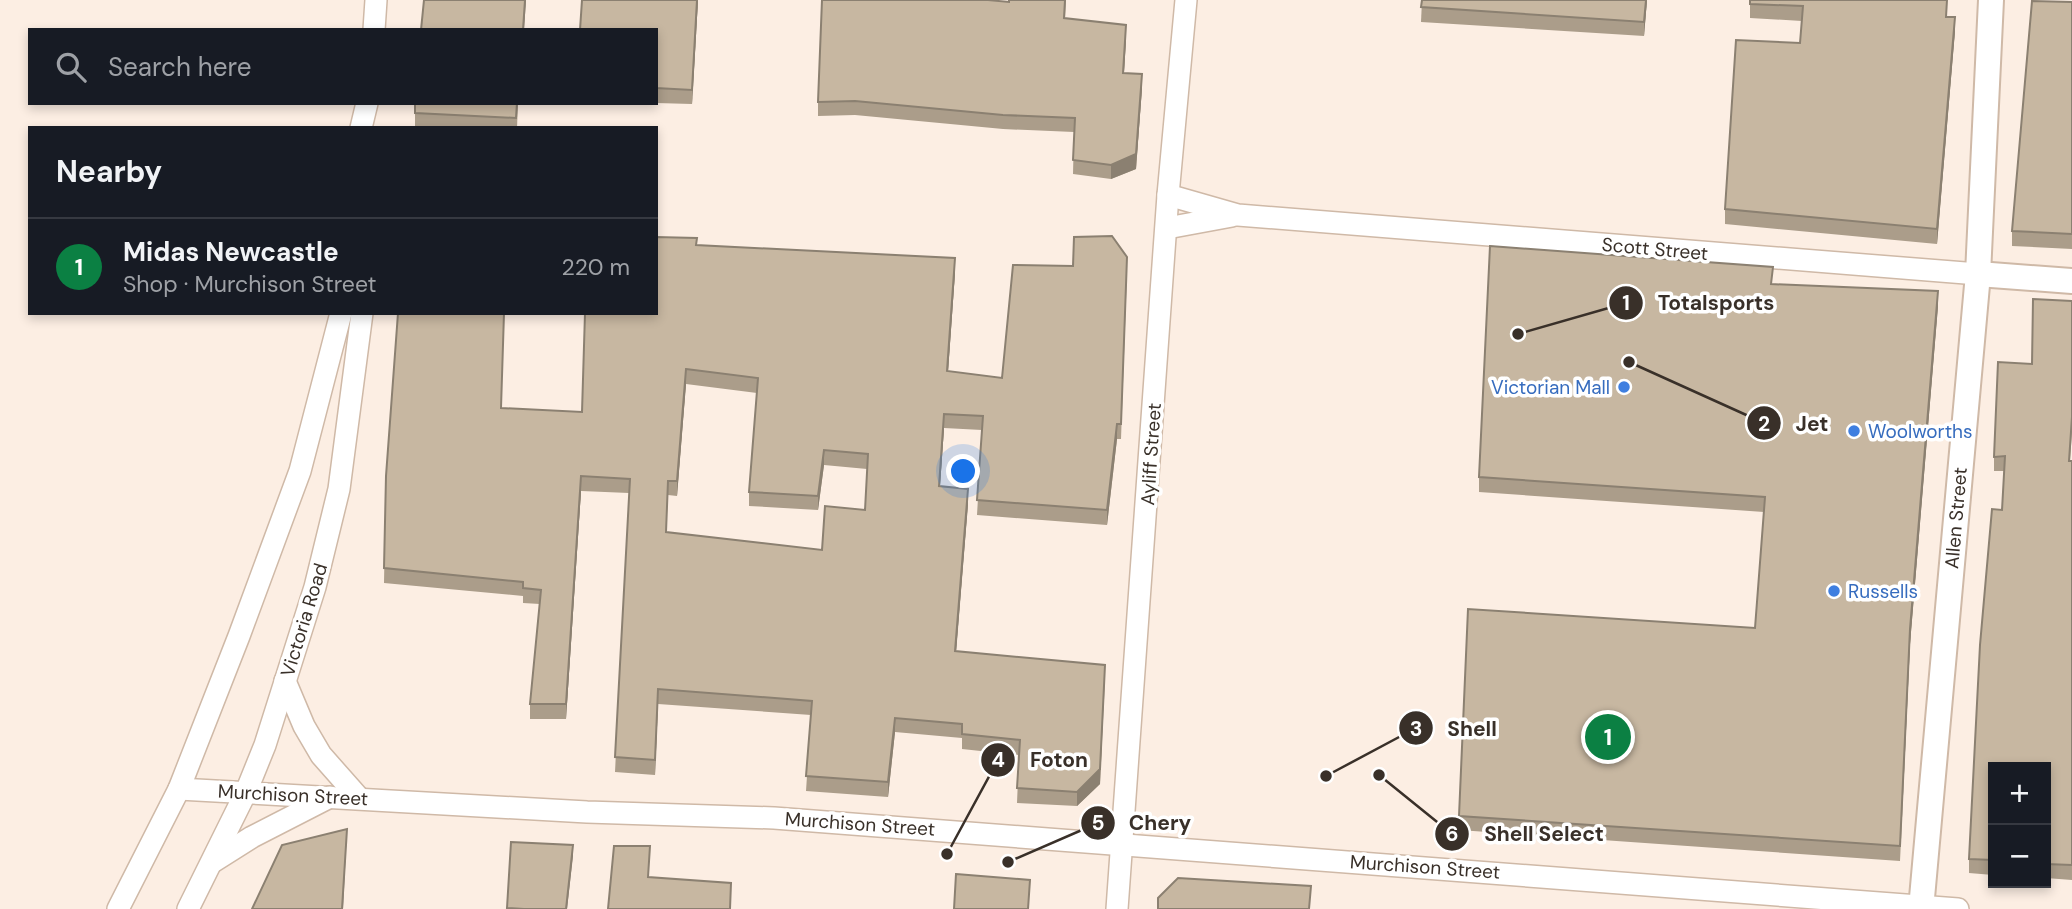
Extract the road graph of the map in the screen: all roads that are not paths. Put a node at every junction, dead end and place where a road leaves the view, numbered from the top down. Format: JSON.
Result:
{"nodes":[{"id":1,"x":376,"y":0,"type":"edge"},
{"id":2,"x":1186,"y":0,"type":"edge"},
{"id":3,"x":1992,"y":0,"type":"edge"},
{"id":4,"x":374,"y":28,"type":"edge"},
{"id":5,"x":1168,"y":195,"type":"junction"},
{"id":6,"x":1238,"y":215,"type":"junction"},
{"id":7,"x":1167,"y":228,"type":"junction"},
{"id":8,"x":1978,"y":274,"type":"junction"},
{"id":9,"x":2072,"y":281,"type":"edge"},
{"id":10,"x":340,"y":315,"type":"edge"},
{"id":11,"x":362,"y":315,"type":"edge"},
{"id":12,"x":285,"y":681,"type":"junction"},
{"id":13,"x":178,"y":789,"type":"junction"},
{"id":14,"x":246,"y":792,"type":"junction"},
{"id":15,"x":331,"y":796,"type":"junction"},
{"id":16,"x":359,"y":798,"type":"junction"},
{"id":17,"x":1121,"y":844,"type":"junction"},
{"id":18,"x":213,"y":862,"type":"junction"},
{"id":19,"x":1921,"y":907,"type":"edge"},
{"id":20,"x":118,"y":909,"type":"edge"},
{"id":21,"x":188,"y":909,"type":"edge"},
{"id":22,"x":1117,"y":909,"type":"edge"},
{"id":23,"x":1958,"y":909,"type":"edge"}],
"edges":[{"from":1,"to":4,"type":"street"},
{"from":2,"to":5,"type":"street","name":"Ayliff Street"},
{"from":3,"to":8,"type":"street","name":"Allen Street"},
{"from":5,"to":6,"type":"street","name":"Scott Street"},
{"from":5,"to":7,"type":"street","name":"Ayliff Street"},
{"from":6,"to":7,"type":"street","name":"Scott Street"},
{"from":6,"to":8,"type":"street","name":"Scott Street"},
{"from":7,"to":17,"type":"street","name":"Ayliff Street"},
{"from":8,"to":9,"type":"street","name":"Scott Street"},
{"from":8,"to":19,"type":"street","name":"Allen Street"},
{"from":10,"to":13,"type":"street"},
{"from":11,"to":12,"type":"street","name":"Victoria Road"},
{"from":12,"to":14,"type":"street","name":"Victoria Road"},
{"from":12,"to":16,"type":"street"},
{"from":13,"to":14,"type":"street","name":"Murchison Street"},
{"from":13,"to":20,"type":"street"},
{"from":14,"to":15,"type":"street","name":"Murchison Street"},
{"from":14,"to":18,"type":"street","name":"Victoria Road"},
{"from":15,"to":16,"type":"street","name":"Murchison Street"},
{"from":15,"to":18,"type":"street"},
{"from":16,"to":17,"type":"street","name":"Murchison Street"},
{"from":17,"to":19,"type":"street","name":"Murchison Street"},
{"from":17,"to":22,"type":"street","name":"Ayliff Street"},
{"from":18,"to":21,"type":"street","name":"Victoria Road"},
{"from":19,"to":23,"type":"street","name":"Murchison Street"}]}
